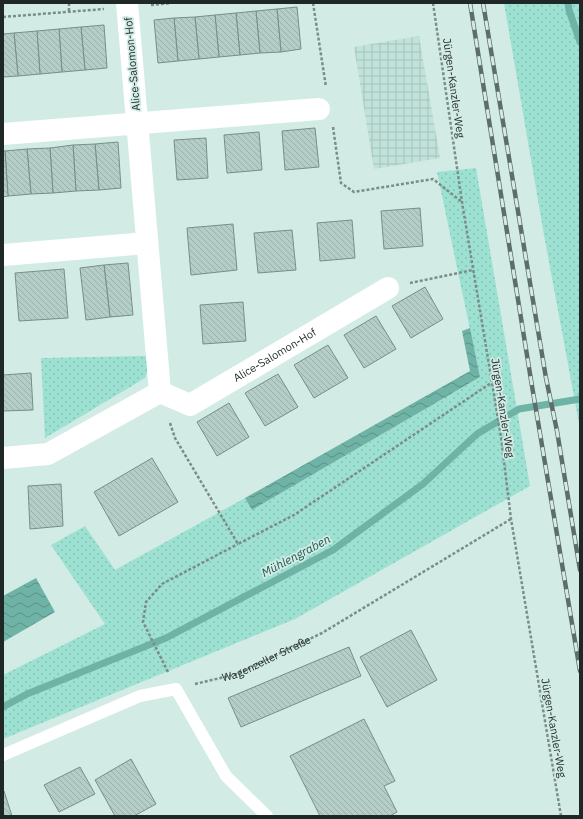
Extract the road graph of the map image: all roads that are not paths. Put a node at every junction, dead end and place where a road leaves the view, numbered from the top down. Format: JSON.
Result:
{"nodes":[{"id":1,"x":127,"y":5,"type":"edge"},
{"id":2,"x":326,"y":108,"type":"road end"},
{"id":3,"x":138,"y":124,"type":"junction"},
{"id":4,"x":3,"y":134,"type":"edge"},
{"id":5,"x":148,"y":244,"type":"junction"},
{"id":6,"x":3,"y":255,"type":"edge"},
{"id":7,"x":388,"y":288,"type":"road end"},
{"id":8,"x":160,"y":392,"type":"junction"},
{"id":9,"x":3,"y":458,"type":"edge"},
{"id":10,"x":3,"y":754,"type":"edge"},
{"id":11,"x":267,"y":816,"type":"edge"}],
"edges":[{"from":1,"to":3,"type":"street","name":"Alice-Salomon-Hof"},
{"from":2,"to":3,"type":"street","name":"Alice-Salomon-Hof"},
{"from":3,"to":4,"type":"street","name":"Alice-Salomon-Hof"},
{"from":3,"to":5,"type":"street","name":"Alice-Salomon-Hof"},
{"from":5,"to":6,"type":"street"},
{"from":5,"to":8,"type":"street","name":"Alice-Salomon-Hof"},
{"from":7,"to":8,"type":"street","name":"Alice-Salomon-Hof"},
{"from":8,"to":9,"type":"street"},
{"from":10,"to":11,"type":"lane"}]}
